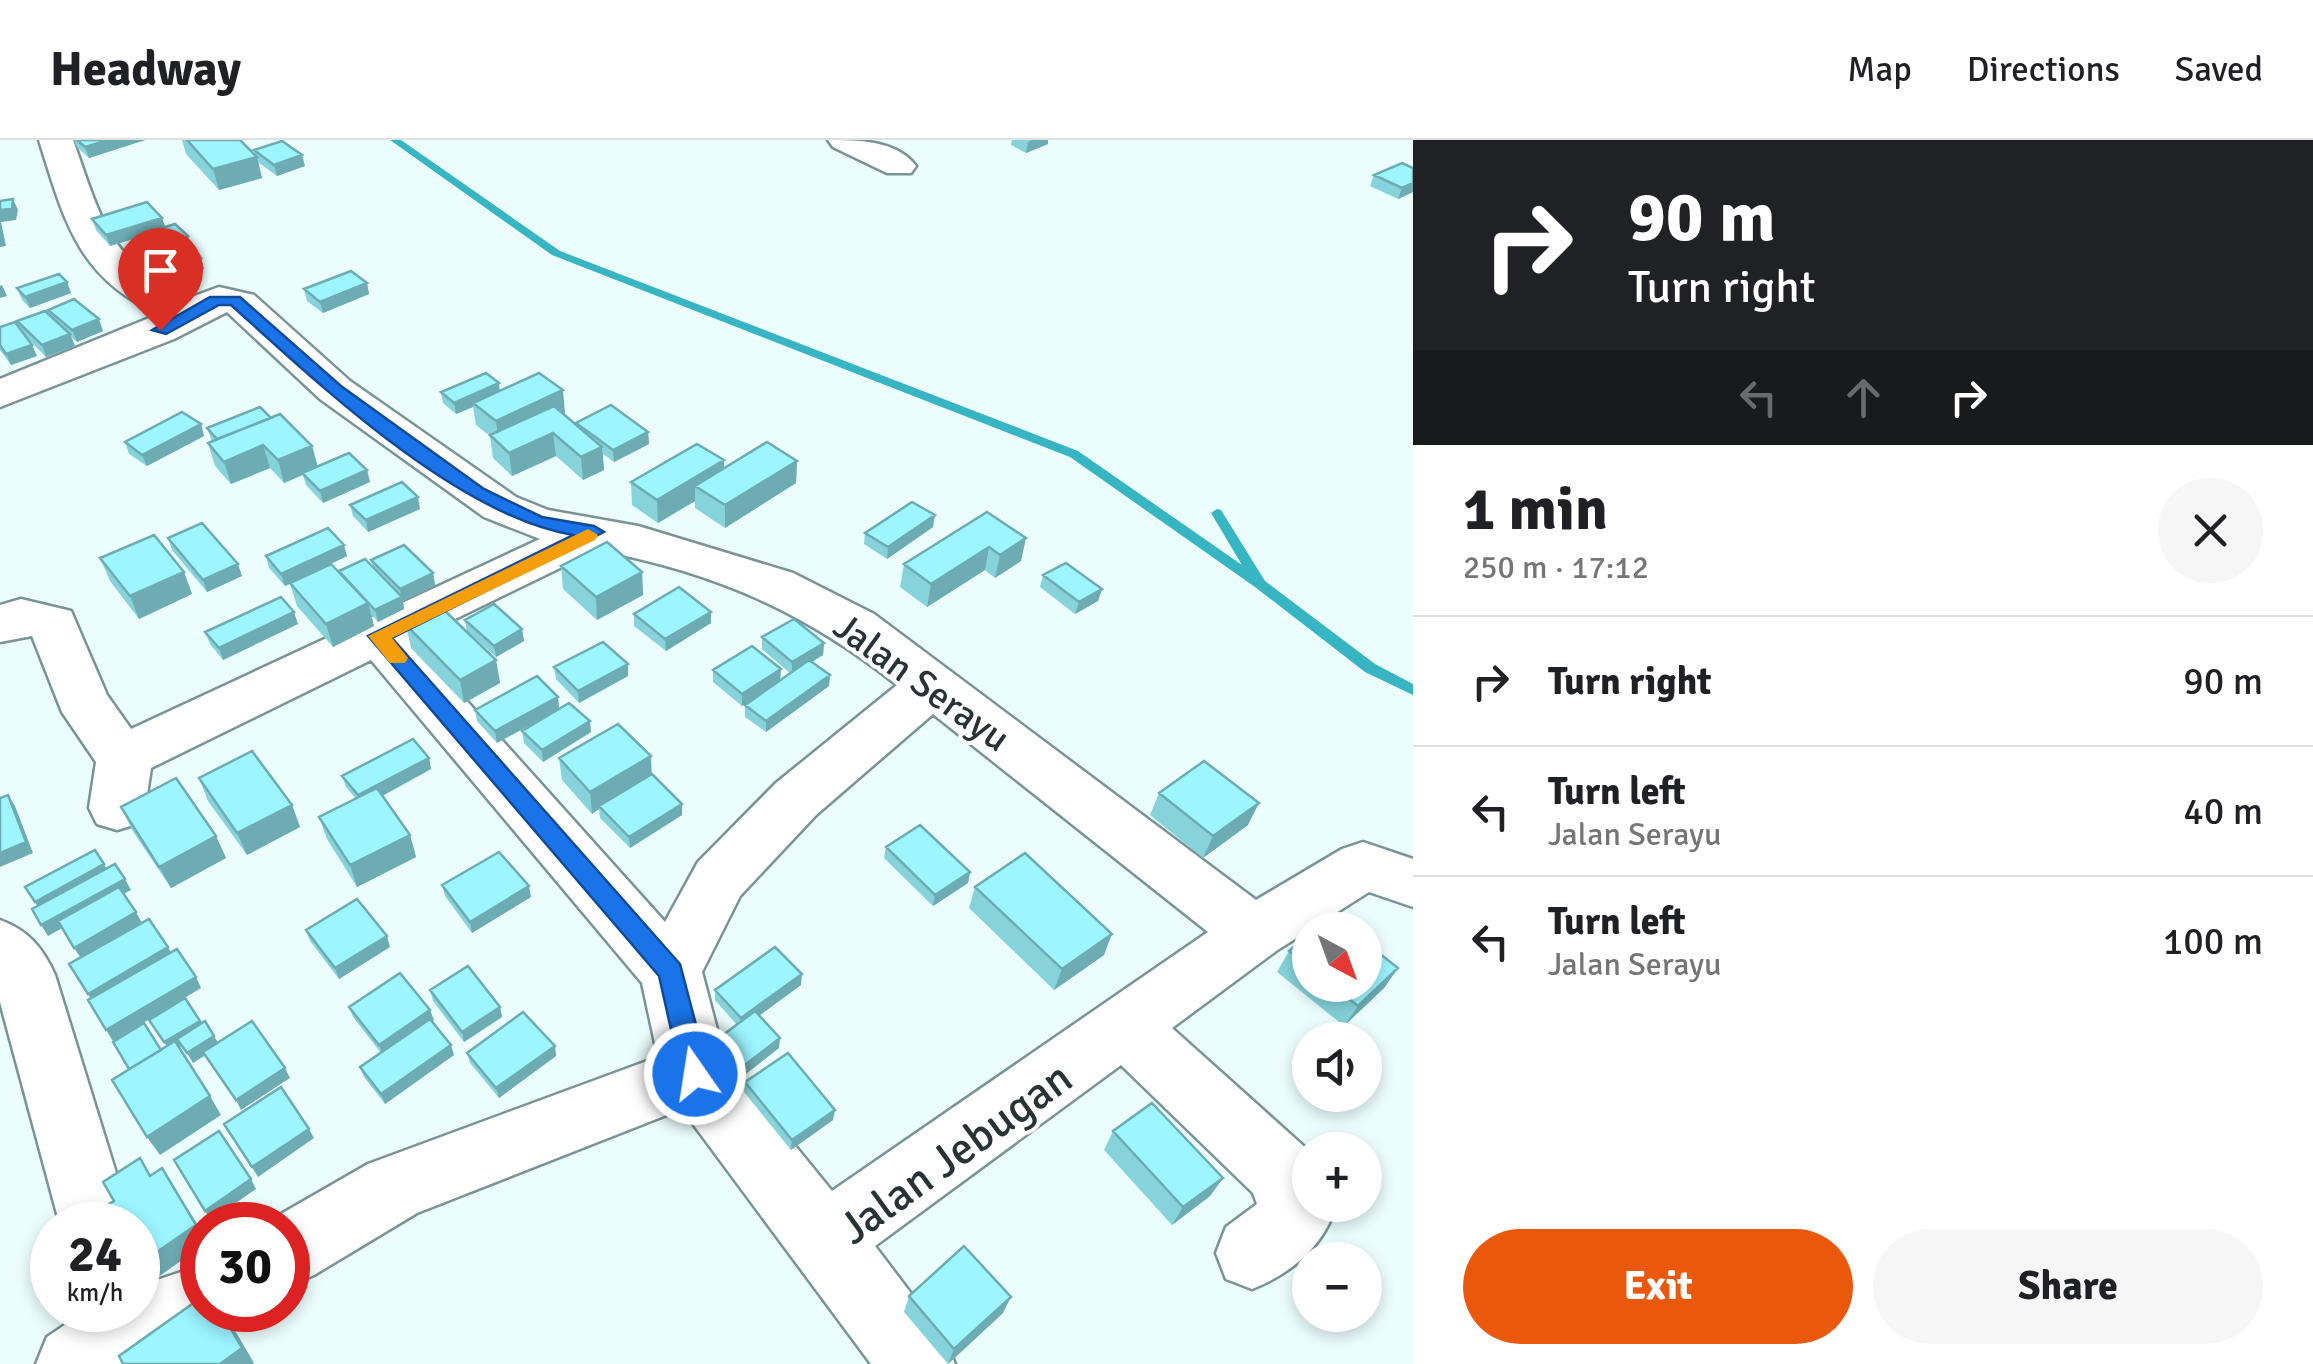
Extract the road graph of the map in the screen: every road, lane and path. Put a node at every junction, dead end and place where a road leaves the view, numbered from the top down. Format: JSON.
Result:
{"nodes":[{"id":1,"x":56,"y":140,"type":"edge"},
{"id":2,"x":846,"y":140,"type":"edge"},
{"id":3,"x":899,"y":166,"type":"dead end"},
{"id":4,"x":190,"y":314,"type":"junction"},
{"id":5,"x":0,"y":394,"type":"edge"},
{"id":6,"x":594,"y":532,"type":"junction"},
{"id":7,"x":0,"y":624,"type":"edge"},
{"id":8,"x":378,"y":636,"type":"junction"},
{"id":9,"x":932,"y":686,"type":"junction"},
{"id":10,"x":125,"y":756,"type":"junction"},
{"id":11,"x":117,"y":808,"type":"edge"},
{"id":12,"x":1413,"y":884,"type":"edge"},
{"id":13,"x":0,"y":946,"type":"edge"},
{"id":14,"x":1228,"y":952,"type":"junction"},
{"id":15,"x":671,"y":972,"type":"junction"},
{"id":16,"x":1127,"y":1028,"type":"junction"},
{"id":17,"x":695,"y":1074,"type":"junction"},
{"id":18,"x":89,"y":1202,"type":"edge"},
{"id":19,"x":310,"y":1237,"type":"edge"},
{"id":20,"x":824,"y":1239,"type":"junction"},
{"id":21,"x":1252,"y":1253,"type":"dead end"},
{"id":22,"x":124,"y":1332,"type":"edge"},
{"id":23,"x":74,"y":1364,"type":"edge"},
{"id":24,"x":917,"y":1364,"type":"edge"}],
"edges":[{"from":1,"to":4,"type":"street"},
{"from":2,"to":3,"type":"street"},
{"from":4,"to":5,"type":"street"},
{"from":4,"to":6,"type":"street","name":"Jalan Serayu"},
{"from":6,"to":8,"type":"street"},
{"from":6,"to":9,"type":"street","name":"Jalan Serayu"},
{"from":7,"to":10,"type":"street"},
{"from":8,"to":10,"type":"street"},
{"from":8,"to":15,"type":"street"},
{"from":9,"to":14,"type":"street","name":"Jalan Serayu"},
{"from":9,"to":15,"type":"street"},
{"from":10,"to":11,"type":"street"},
{"from":12,"to":14,"type":"street","name":"Jalan Jebugan"},
{"from":13,"to":18,"type":"street"},
{"from":14,"to":16,"type":"street","name":"Jalan Jebugan"},
{"from":15,"to":17,"type":"street"},
{"from":16,"to":20,"type":"street","name":"Jalan Jebugan"},
{"from":16,"to":21,"type":"street"},
{"from":17,"to":19,"type":"street"},
{"from":17,"to":20,"type":"street"},
{"from":20,"to":24,"type":"street","name":"Jalan Jebugan"},
{"from":22,"to":23,"type":"street"}]}
